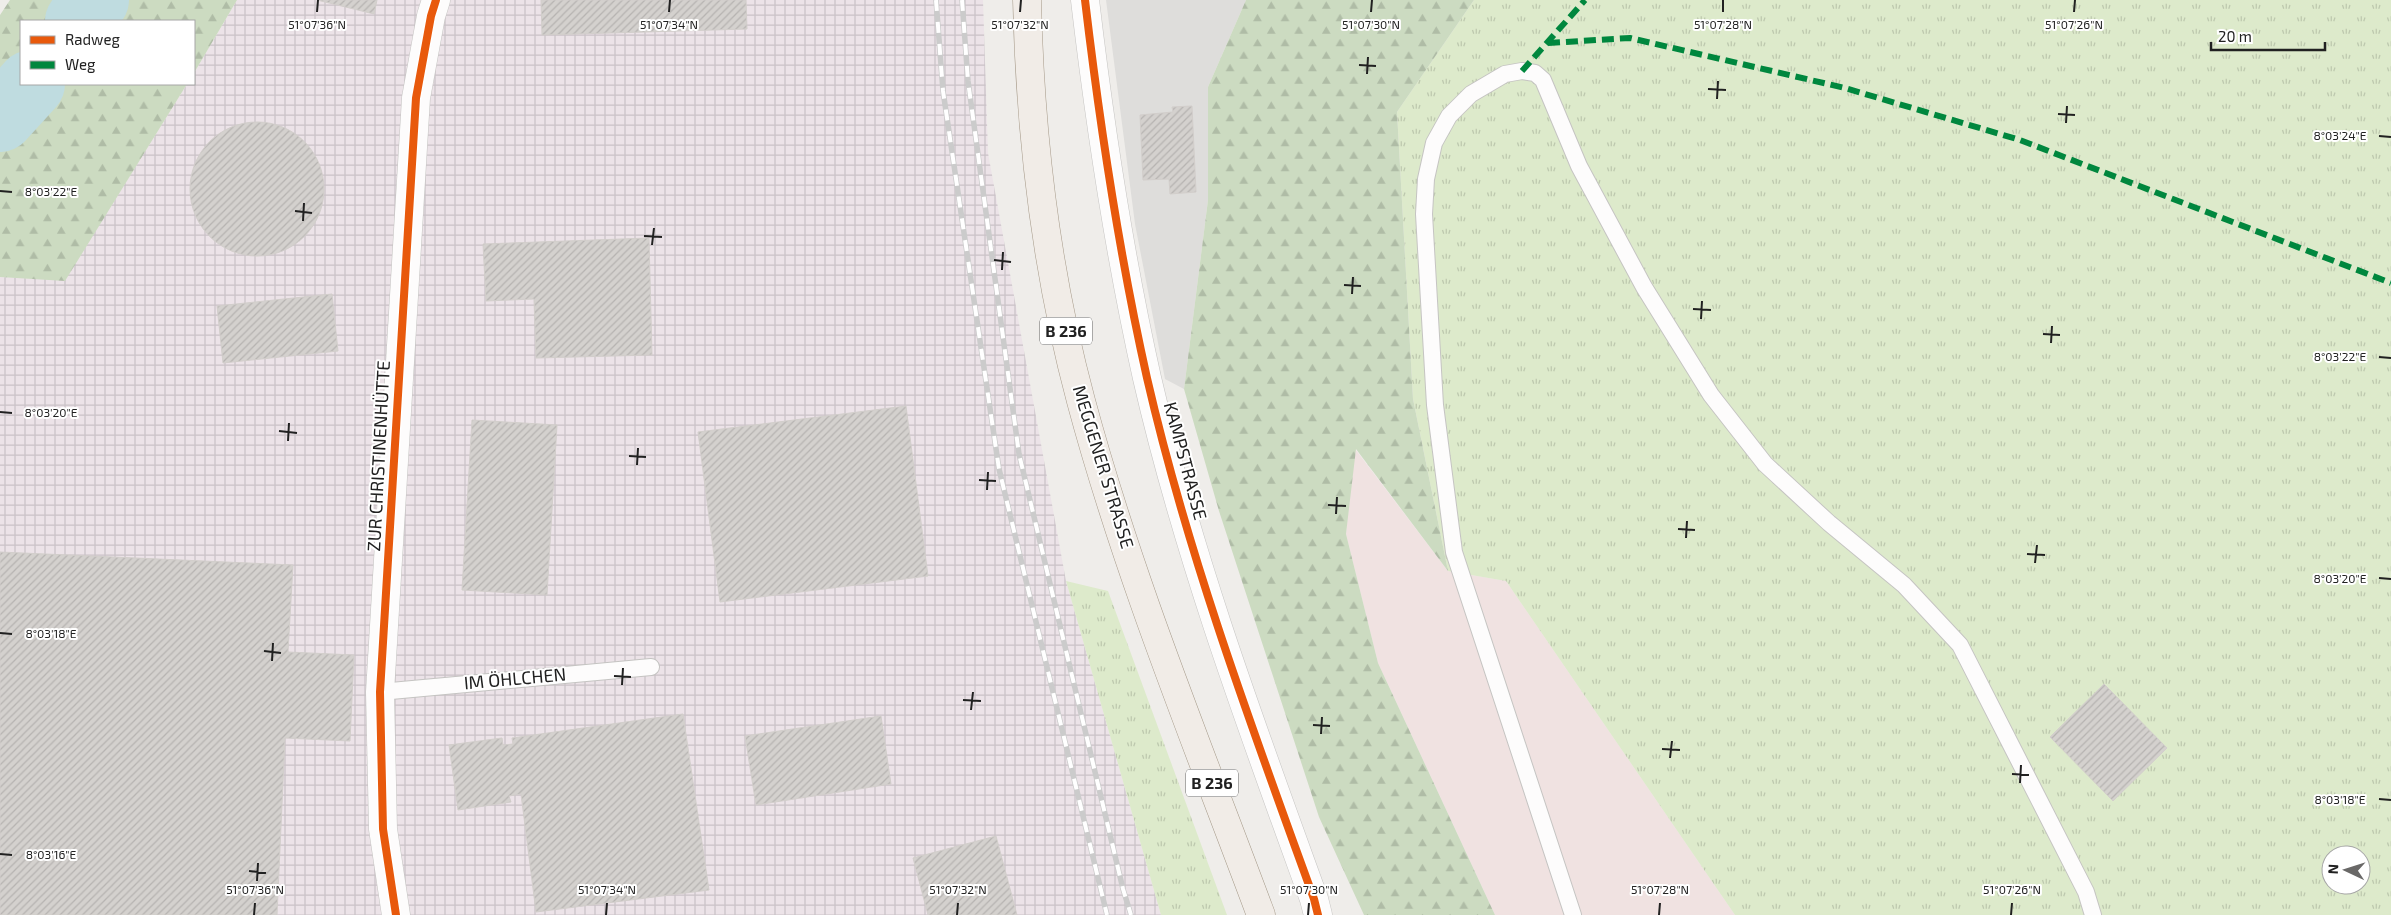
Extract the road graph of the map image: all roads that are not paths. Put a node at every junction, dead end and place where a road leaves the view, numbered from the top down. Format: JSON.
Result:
{"nodes":[{"id":1,"x":436,"y":0,"type":"edge"},
{"id":2,"x":1027,"y":0,"type":"edge"},
{"id":3,"x":1085,"y":0,"type":"edge"},
{"id":4,"x":651,"y":667,"type":"dead end"},
{"id":5,"x":380,"y":692,"type":"junction"},
{"id":6,"x":396,"y":915,"type":"edge"},
{"id":7,"x":1261,"y":915,"type":"edge"},
{"id":8,"x":1318,"y":915,"type":"edge"},
{"id":9,"x":1572,"y":915,"type":"edge"},
{"id":10,"x":2093,"y":915,"type":"edge"}],
"edges":[{"from":1,"to":5,"type":"street","name":"ZUR CHRISTINENHÜTTE"},
{"from":2,"to":7,"type":"main road","name":"MEGGENER STRASSE","number":"B 236"},
{"from":3,"to":8,"type":"street","name":"KAMPSTRASSE"},
{"from":4,"to":5,"type":"lane","name":"IM ÖHLCHEN"},
{"from":5,"to":6,"type":"street","name":"ZUR CHRISTINENHÜTTE"},
{"from":9,"to":10,"type":"lane"}]}
